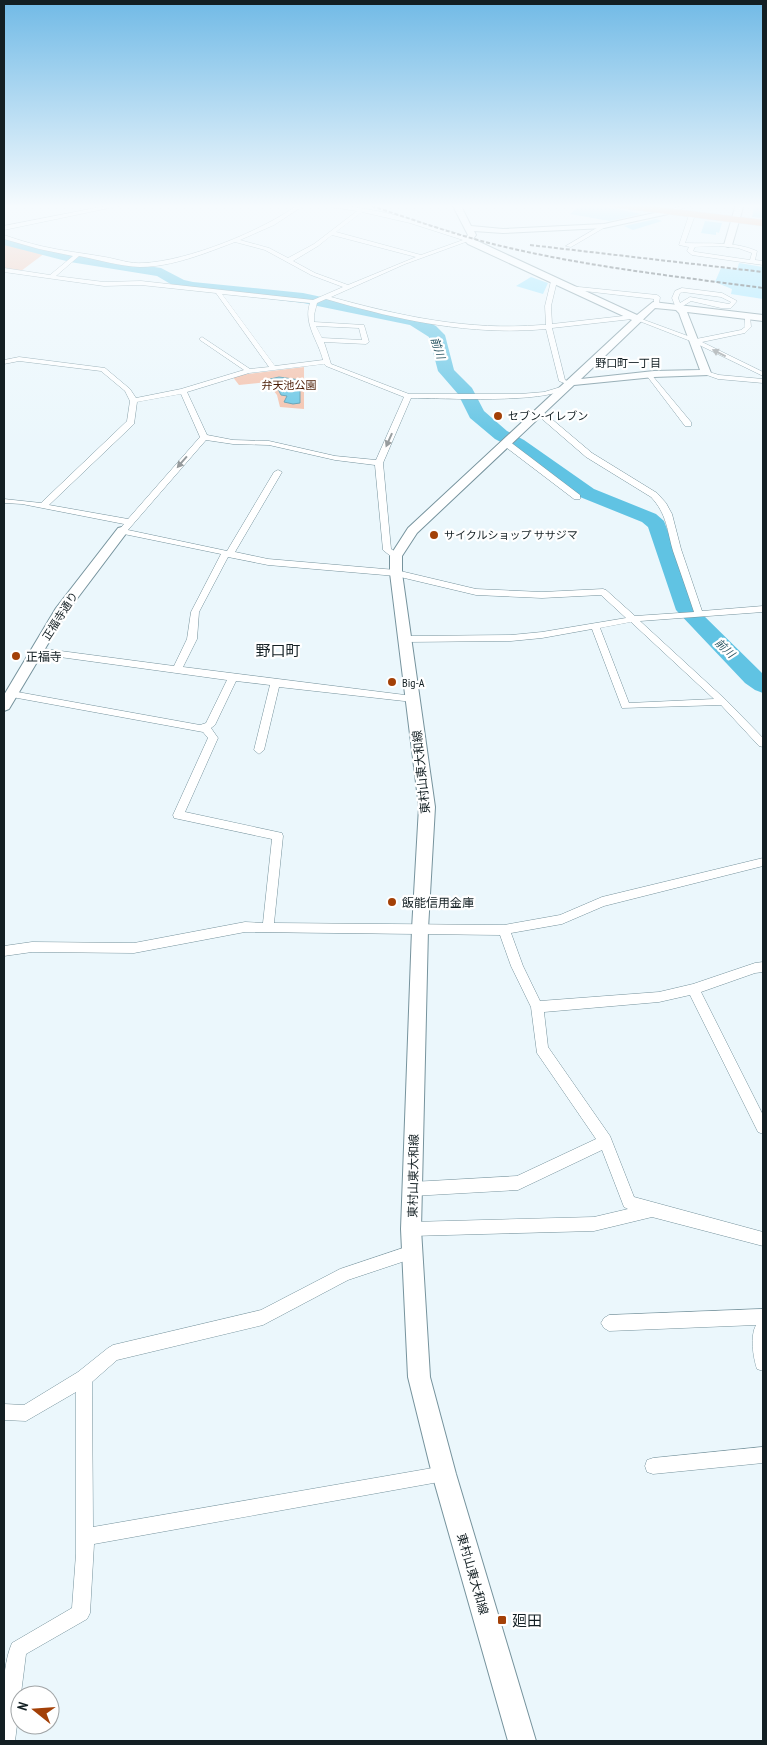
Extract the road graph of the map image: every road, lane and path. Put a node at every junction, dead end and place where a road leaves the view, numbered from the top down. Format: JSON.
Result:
{"nodes":[{"id":1,"x":162,"y":285,"type":"edge"},
{"id":2,"x":552,"y":285,"type":"edge"},
{"id":3,"x":564,"y":285,"type":"edge"},
{"id":4,"x":348,"y":286,"type":"edge"},
{"id":5,"x":569,"y":288,"type":"junction"},
{"id":6,"x":218,"y":292,"type":"junction"},
{"id":7,"x":675,"y":296,"type":"junction"},
{"id":8,"x":325,"y":297,"type":"junction"},
{"id":9,"x":690,"y":299,"type":"junction"},
{"id":10,"x":315,"y":301,"type":"junction"},
{"id":11,"x":656,"y":304,"type":"junction"},
{"id":12,"x":678,"y":307,"type":"junction"},
{"id":13,"x":747,"y":316,"type":"junction"},
{"id":14,"x":634,"y":318,"type":"junction"},
{"id":15,"x":763,"y":318,"type":"edge"},
{"id":16,"x":311,"y":324,"type":"junction"},
{"id":17,"x":547,"y":327,"type":"junction"},
{"id":18,"x":202,"y":339,"type":"dead end"},
{"id":19,"x":321,"y":340,"type":"junction"},
{"id":20,"x":694,"y":341,"type":"junction"},
{"id":21,"x":4,"y":362,"type":"edge"},
{"id":22,"x":326,"y":362,"type":"junction"},
{"id":23,"x":273,"y":368,"type":"junction"},
{"id":24,"x":249,"y":371,"type":"junction"},
{"id":25,"x":706,"y":373,"type":"junction"},
{"id":26,"x":763,"y":374,"type":"edge"},
{"id":27,"x":649,"y":375,"type":"junction"},
{"id":28,"x":763,"y":381,"type":"edge"},
{"id":29,"x":566,"y":386,"type":"junction"},
{"id":30,"x":183,"y":391,"type":"junction"},
{"id":31,"x":408,"y":396,"type":"junction"},
{"id":32,"x":134,"y":401,"type":"junction"},
{"id":33,"x":538,"y":412,"type":"junction"},
{"id":34,"x":688,"y":424,"type":"dead end"},
{"id":35,"x":204,"y":437,"type":"junction"},
{"id":36,"x":509,"y":440,"type":"junction"},
{"id":37,"x":379,"y":464,"type":"junction"},
{"id":38,"x":278,"y":472,"type":"dead end"},
{"id":39,"x":577,"y":497,"type":"dead end"},
{"id":40,"x":4,"y":502,"type":"edge"},
{"id":41,"x":43,"y":506,"type":"junction"},
{"id":42,"x":125,"y":526,"type":"junction"},
{"id":43,"x":227,"y":554,"type":"junction"},
{"id":44,"x":396,"y":564,"type":"junction"},
{"id":45,"x":763,"y":609,"type":"edge"},
{"id":46,"x":698,"y":614,"type":"junction"},
{"id":47,"x":633,"y":619,"type":"junction"},
{"id":48,"x":596,"y":625,"type":"junction"},
{"id":49,"x":405,"y":639,"type":"junction"},
{"id":50,"x":38,"y":651,"type":"junction"},
{"id":51,"x":177,"y":670,"type":"junction"},
{"id":52,"x":234,"y":677,"type":"junction"},
{"id":53,"x":275,"y":683,"type":"junction"},
{"id":54,"x":413,"y":699,"type":"junction"},
{"id":55,"x":6,"y":702,"type":"edge"},
{"id":56,"x":723,"y":702,"type":"junction"},
{"id":57,"x":206,"y":727,"type":"junction"},
{"id":58,"x":763,"y":744,"type":"edge"},
{"id":59,"x":259,"y":750,"type":"dead end"},
{"id":60,"x":763,"y":862,"type":"edge"},
{"id":61,"x":268,"y":927,"type":"junction"},
{"id":62,"x":420,"y":929,"type":"junction"},
{"id":63,"x":504,"y":930,"type":"junction"},
{"id":64,"x":4,"y":951,"type":"edge"},
{"id":65,"x":763,"y":967,"type":"edge"},
{"id":66,"x":693,"y":989,"type":"junction"},
{"id":67,"x":537,"y":1007,"type":"junction"},
{"id":68,"x":763,"y":1128,"type":"edge"},
{"id":69,"x":605,"y":1141,"type":"junction"},
{"id":70,"x":412,"y":1189,"type":"junction"},
{"id":71,"x":652,"y":1210,"type":"junction"},
{"id":72,"x":411,"y":1229,"type":"junction"},
{"id":73,"x":763,"y":1239,"type":"edge"},
{"id":74,"x":412,"y":1252,"type":"junction"},
{"id":75,"x":763,"y":1317,"type":"edge"},
{"id":76,"x":609,"y":1324,"type":"dead end"},
{"id":77,"x":763,"y":1328,"type":"edge"},
{"id":78,"x":763,"y":1363,"type":"edge"},
{"id":79,"x":84,"y":1378,"type":"junction"},
{"id":80,"x":4,"y":1412,"type":"edge"},
{"id":81,"x":763,"y":1455,"type":"edge"},
{"id":82,"x":653,"y":1466,"type":"dead end"},
{"id":83,"x":444,"y":1474,"type":"junction"},
{"id":84,"x":85,"y":1537,"type":"junction"},
{"id":85,"x":6,"y":1741,"type":"edge"},
{"id":86,"x":522,"y":1741,"type":"edge"}],
"edges":[{"from":1,"to":6,"type":"street"},
{"from":2,"to":17,"type":"street"},
{"from":3,"to":5,"type":"main road"},
{"from":4,"to":8,"type":"street"},
{"from":5,"to":11,"type":"street"},
{"from":5,"to":14,"type":"main road"},
{"from":6,"to":10,"type":"street"},
{"from":6,"to":23,"type":"street"},
{"from":7,"to":9,"type":"street"},
{"from":7,"to":9,"type":"street"},
{"from":7,"to":12,"type":"street"},
{"from":8,"to":10,"type":"street"},
{"from":8,"to":17,"type":"street"},
{"from":9,"to":12,"type":"street"},
{"from":10,"to":16,"type":"street"},
{"from":11,"to":12,"type":"main road"},
{"from":11,"to":14,"type":"main road"},
{"from":12,"to":13,"type":"main road"},
{"from":12,"to":20,"type":"main road"},
{"from":13,"to":15,"type":"main road"},
{"from":13,"to":20,"type":"street"},
{"from":14,"to":17,"type":"street"},
{"from":14,"to":20,"type":"street"},
{"from":14,"to":29,"type":"main road"},
{"from":16,"to":19,"type":"street"},
{"from":16,"to":19,"type":"street"},
{"from":17,"to":29,"type":"street"},
{"from":18,"to":24,"type":"street"},
{"from":19,"to":22,"type":"street"},
{"from":20,"to":25,"type":"main road"},
{"from":26,"to":20,"type":"street","one_way":true},
{"from":21,"to":32,"type":"street"},
{"from":22,"to":23,"type":"street"},
{"from":22,"to":31,"type":"street"},
{"from":23,"to":24,"type":"street"},
{"from":24,"to":30,"type":"street"},
{"from":25,"to":27,"type":"main road"},
{"from":25,"to":28,"type":"street"},
{"from":27,"to":29,"type":"main road"},
{"from":27,"to":34,"type":"street"},
{"from":29,"to":31,"type":"street"},
{"from":29,"to":33,"type":"main road"},
{"from":30,"to":32,"type":"street"},
{"from":30,"to":35,"type":"street"},
{"from":31,"to":37,"type":"street","one_way":true},
{"from":32,"to":41,"type":"street"},
{"from":33,"to":36,"type":"main road"},
{"from":33,"to":46,"type":"street"},
{"from":35,"to":37,"type":"street"},
{"from":35,"to":42,"type":"street","one_way":true},
{"from":36,"to":39,"type":"street"},
{"from":36,"to":44,"type":"main road"},
{"from":37,"to":44,"type":"street"},
{"from":38,"to":43,"type":"street"},
{"from":40,"to":41,"type":"street"},
{"from":41,"to":42,"type":"street"},
{"from":42,"to":43,"type":"street"},
{"from":42,"to":50,"type":"main road","name":"正福寺通り"},
{"from":43,"to":44,"type":"street"},
{"from":43,"to":51,"type":"street"},
{"from":44,"to":47,"type":"street"},
{"from":44,"to":49,"type":"main road","name":"東村山東大和線"},
{"from":45,"to":46,"type":"street"},
{"from":46,"to":47,"type":"street"},
{"from":47,"to":48,"type":"street"},
{"from":47,"to":56,"type":"street"},
{"from":48,"to":49,"type":"street"},
{"from":48,"to":56,"type":"street"},
{"from":49,"to":54,"type":"main road","name":"東村山東大和線"},
{"from":50,"to":51,"type":"street"},
{"from":50,"to":55,"type":"main road","name":"正福寺通り"},
{"from":51,"to":52,"type":"street"},
{"from":52,"to":53,"type":"street"},
{"from":52,"to":57,"type":"street"},
{"from":53,"to":54,"type":"street"},
{"from":53,"to":59,"type":"street"},
{"from":54,"to":62,"type":"main road","name":"東村山東大和線"},
{"from":55,"to":57,"type":"street"},
{"from":56,"to":58,"type":"street"},
{"from":57,"to":61,"type":"street"},
{"from":60,"to":63,"type":"street"},
{"from":61,"to":62,"type":"street"},
{"from":61,"to":64,"type":"street"},
{"from":62,"to":63,"type":"street"},
{"from":62,"to":70,"type":"main road","name":"東村山東大和線"},
{"from":63,"to":67,"type":"street"},
{"from":65,"to":66,"type":"street"},
{"from":66,"to":67,"type":"street"},
{"from":66,"to":68,"type":"street"},
{"from":67,"to":69,"type":"street"},
{"from":69,"to":70,"type":"street"},
{"from":69,"to":71,"type":"street"},
{"from":70,"to":72,"type":"main road","name":"東村山東大和線"},
{"from":71,"to":72,"type":"street"},
{"from":71,"to":73,"type":"street"},
{"from":72,"to":74,"type":"main road","name":"東村山東大和線"},
{"from":74,"to":79,"type":"street"},
{"from":74,"to":83,"type":"main road","name":"東村山東大和線"},
{"from":75,"to":76,"type":"street"},
{"from":77,"to":78,"type":"street"},
{"from":79,"to":80,"type":"street"},
{"from":79,"to":84,"type":"street"},
{"from":81,"to":82,"type":"street"},
{"from":83,"to":84,"type":"street"},
{"from":83,"to":86,"type":"main road","name":"東村山東大和線"},
{"from":84,"to":85,"type":"street"}]}
